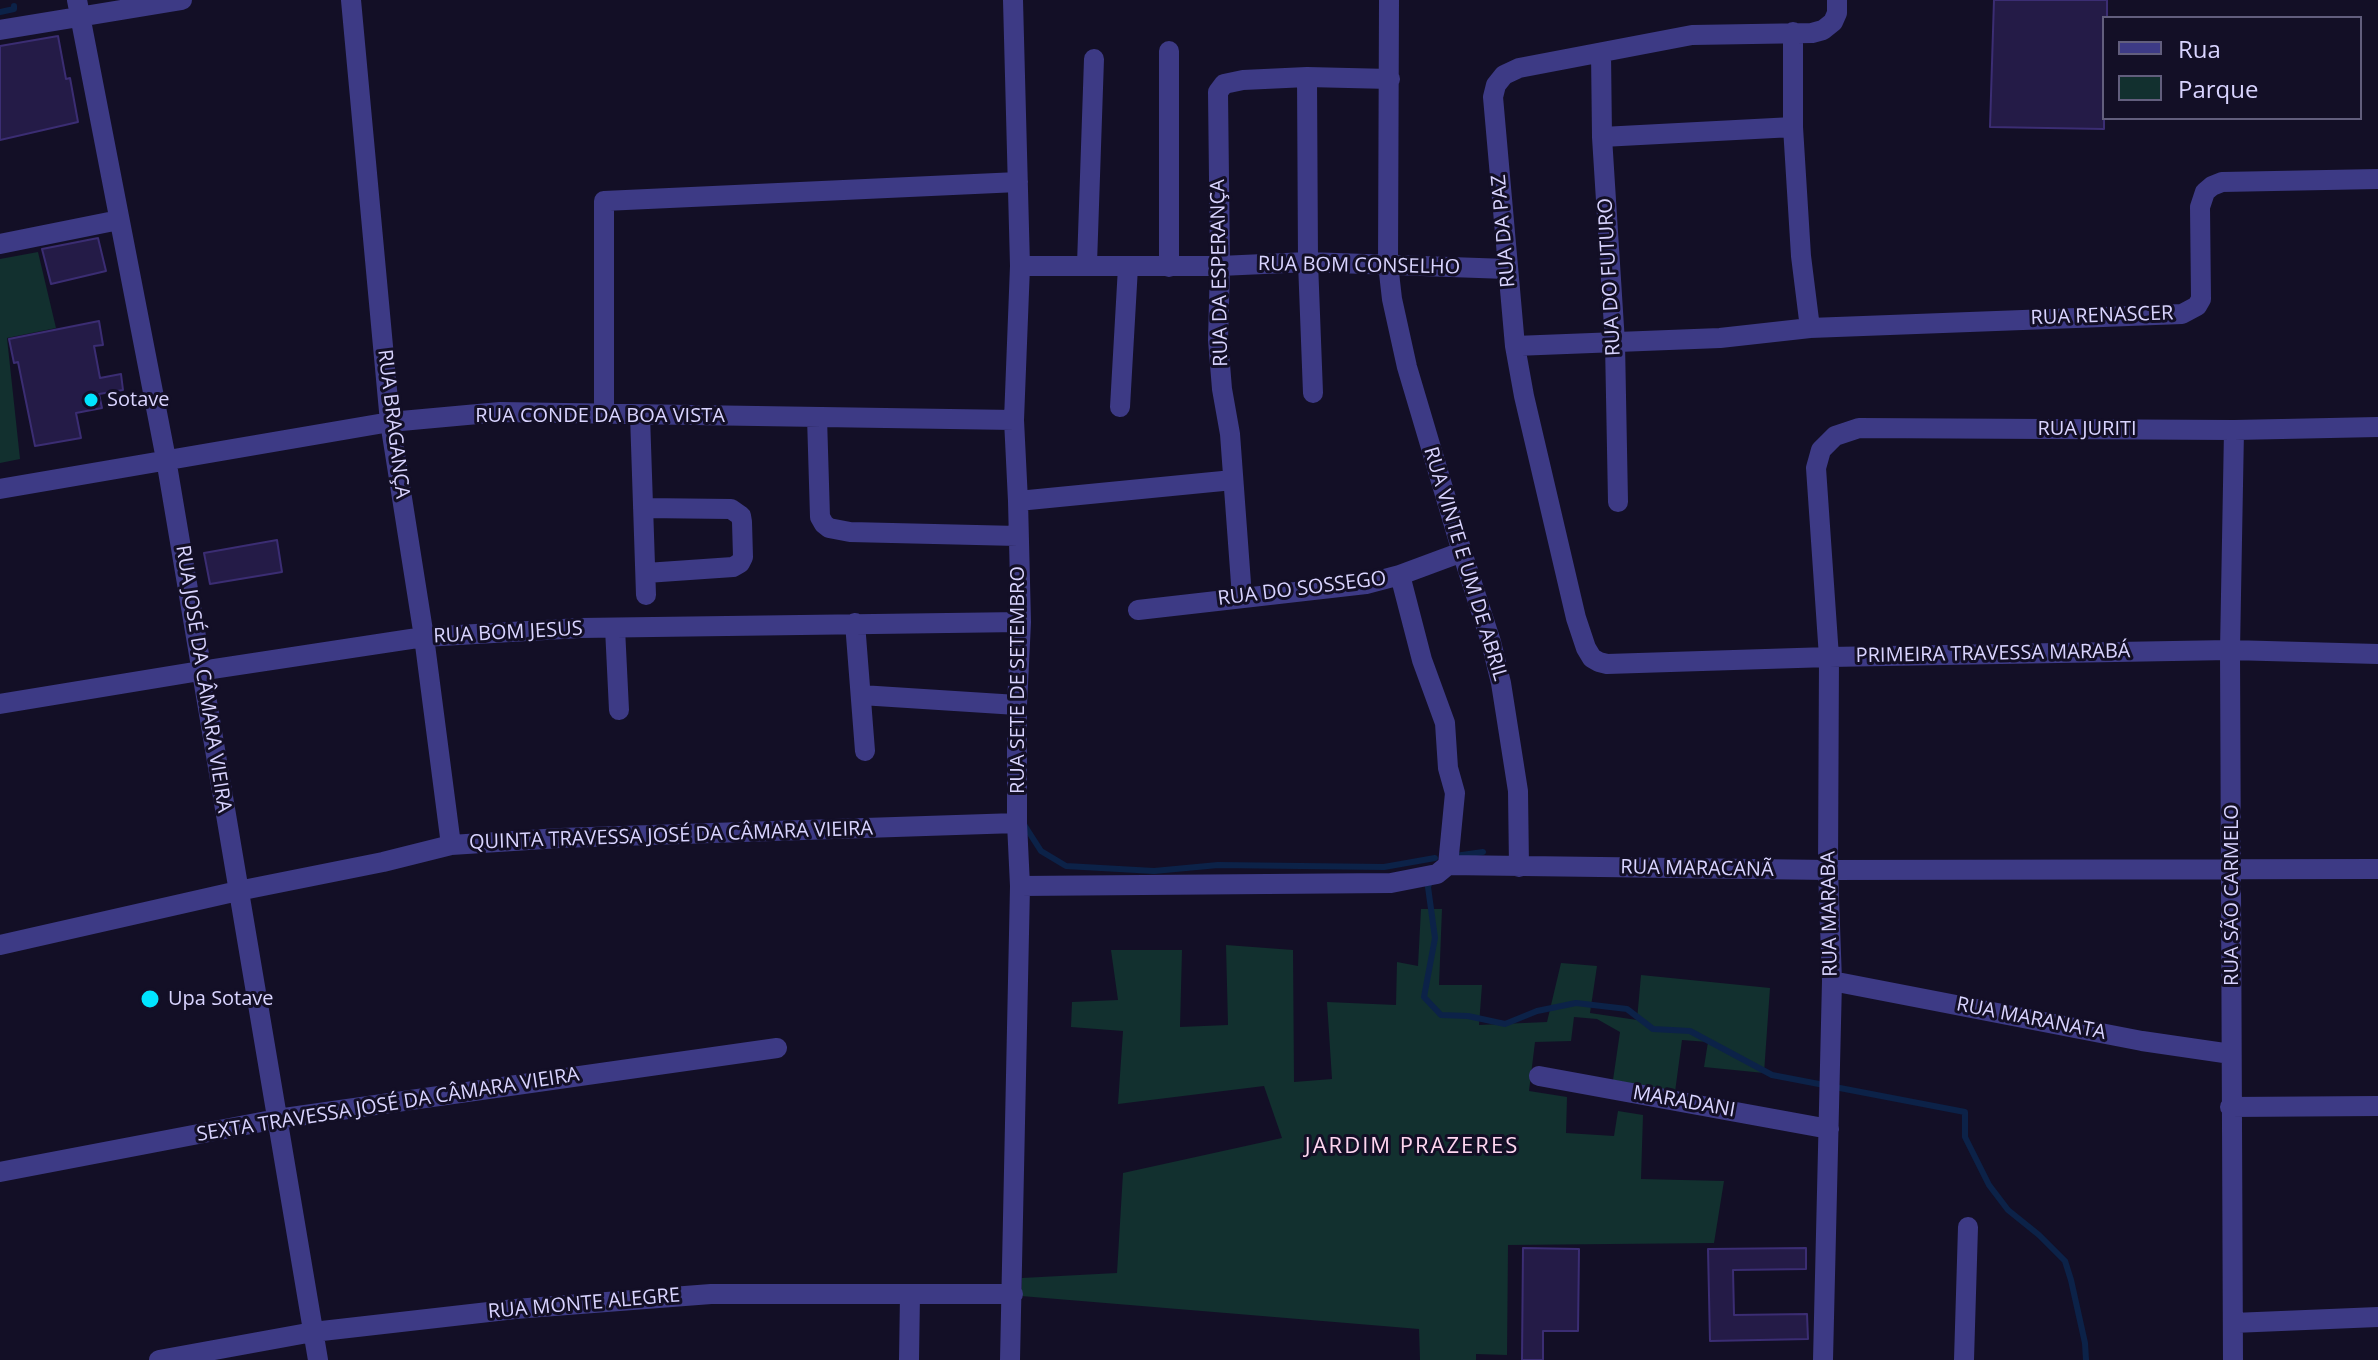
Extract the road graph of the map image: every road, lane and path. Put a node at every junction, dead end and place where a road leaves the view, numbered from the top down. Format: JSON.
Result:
{"nodes":[{"id":1,"x":182,"y":0,"type":"edge"},
{"id":2,"x":351,"y":0,"type":"edge"},
{"id":3,"x":1013,"y":0,"type":"edge"},
{"id":4,"x":1389,"y":0,"type":"edge"},
{"id":5,"x":1837,"y":0,"type":"edge"},
{"id":6,"x":78,"y":8,"type":"edge"},
{"id":7,"x":0,"y":30,"type":"edge"},
{"id":8,"x":1802,"y":32,"type":"junction"},
{"id":9,"x":1169,"y":51,"type":"dead end"},
{"id":10,"x":1601,"y":53,"type":"junction"},
{"id":11,"x":1094,"y":59,"type":"dead end"},
{"id":12,"x":1307,"y":77,"type":"junction"},
{"id":13,"x":1390,"y":79,"type":"junction"},
{"id":14,"x":1793,"y":127,"type":"junction"},
{"id":15,"x":1602,"y":137,"type":"junction"},
{"id":16,"x":2378,"y":179,"type":"edge"},
{"id":17,"x":1018,"y":182,"type":"junction"},
{"id":18,"x":119,"y":220,"type":"junction"},
{"id":19,"x":0,"y":244,"type":"edge"},
{"id":20,"x":1308,"y":262,"type":"junction"},
{"id":21,"x":1087,"y":264,"type":"junction"},
{"id":22,"x":1388,"y":264,"type":"junction"},
{"id":23,"x":1020,"y":266,"type":"junction"},
{"id":24,"x":1220,"y":266,"type":"junction"},
{"id":25,"x":1128,"y":267,"type":"junction"},
{"id":26,"x":1169,"y":267,"type":"junction"},
{"id":27,"x":1507,"y":269,"type":"junction"},
{"id":28,"x":1810,"y":328,"type":"junction"},
{"id":29,"x":1615,"y":343,"type":"junction"},
{"id":30,"x":1515,"y":346,"type":"junction"},
{"id":31,"x":1313,"y":393,"type":"dead end"},
{"id":32,"x":1120,"y":407,"type":"dead end"},
{"id":33,"x":604,"y":414,"type":"junction"},
{"id":34,"x":640,"y":415,"type":"junction"},
{"id":35,"x":817,"y":417,"type":"junction"},
{"id":36,"x":1014,"y":420,"type":"junction"},
{"id":37,"x":390,"y":422,"type":"junction"},
{"id":38,"x":2378,"y":427,"type":"edge"},
{"id":39,"x":2234,"y":430,"type":"junction"},
{"id":40,"x":166,"y":459,"type":"junction"},
{"id":41,"x":1816,"y":468,"type":"joint"},
{"id":42,"x":1233,"y":480,"type":"junction"},
{"id":43,"x":0,"y":489,"type":"edge"},
{"id":44,"x":1018,"y":501,"type":"junction"},
{"id":45,"x":1618,"y":502,"type":"dead end"},
{"id":46,"x":643,"y":508,"type":"junction"},
{"id":47,"x":1018,"y":536,"type":"junction"},
{"id":48,"x":1462,"y":552,"type":"junction"},
{"id":49,"x":646,"y":573,"type":"junction"},
{"id":50,"x":1400,"y":575,"type":"junction"},
{"id":51,"x":646,"y":595,"type":"dead end"},
{"id":52,"x":1242,"y":597,"type":"junction"},
{"id":53,"x":1138,"y":610,"type":"dead end"},
{"id":54,"x":1021,"y":622,"type":"junction"},
{"id":55,"x":855,"y":623,"type":"junction"},
{"id":56,"x":615,"y":628,"type":"junction"},
{"id":57,"x":424,"y":637,"type":"junction"},
{"id":58,"x":2230,"y":650,"type":"junction"},
{"id":59,"x":2378,"y":654,"type":"edge"},
{"id":60,"x":1829,"y":657,"type":"junction"},
{"id":61,"x":1607,"y":664,"type":"joint"},
{"id":62,"x":200,"y":671,"type":"junction"},
{"id":63,"x":861,"y":695,"type":"junction"},
{"id":64,"x":0,"y":704,"type":"edge"},
{"id":65,"x":1017,"y":705,"type":"junction"},
{"id":66,"x":619,"y":710,"type":"dead end"},
{"id":67,"x":865,"y":751,"type":"dead end"},
{"id":68,"x":1017,"y":823,"type":"junction"},
{"id":69,"x":451,"y":845,"type":"junction"},
{"id":70,"x":1448,"y":865,"type":"junction"},
{"id":71,"x":1519,"y":867,"type":"junction"},
{"id":72,"x":2232,"y":869,"type":"junction"},
{"id":73,"x":2378,"y":869,"type":"edge"},
{"id":74,"x":1828,"y":870,"type":"junction"},
{"id":75,"x":1020,"y":886,"type":"junction"},
{"id":76,"x":238,"y":891,"type":"junction"},
{"id":77,"x":0,"y":945,"type":"edge"},
{"id":78,"x":1832,"y":981,"type":"junction"},
{"id":79,"x":777,"y":1048,"type":"dead end"},
{"id":80,"x":2231,"y":1054,"type":"junction"},
{"id":81,"x":1539,"y":1076,"type":"dead end"},
{"id":82,"x":2378,"y":1106,"type":"edge"},
{"id":83,"x":2230,"y":1107,"type":"junction"},
{"id":84,"x":277,"y":1119,"type":"junction"},
{"id":85,"x":1829,"y":1129,"type":"junction"},
{"id":86,"x":0,"y":1172,"type":"edge"},
{"id":87,"x":1968,"y":1227,"type":"dead end"},
{"id":88,"x":910,"y":1294,"type":"junction"},
{"id":89,"x":1013,"y":1294,"type":"junction"},
{"id":90,"x":2378,"y":1317,"type":"edge"},
{"id":91,"x":2233,"y":1323,"type":"junction"},
{"id":92,"x":313,"y":1332,"type":"junction"},
{"id":93,"x":159,"y":1360,"type":"edge"},
{"id":94,"x":318,"y":1360,"type":"edge"},
{"id":95,"x":909,"y":1360,"type":"edge"},
{"id":96,"x":1010,"y":1360,"type":"edge"},
{"id":97,"x":1823,"y":1360,"type":"edge"},
{"id":98,"x":1964,"y":1360,"type":"edge"},
{"id":99,"x":2233,"y":1360,"type":"edge"}],
"edges":[{"from":1,"to":6,"type":"street"},
{"from":2,"to":37,"type":"street","name":"RUA BRAGANÇA"},
{"from":3,"to":17,"type":"street","name":"RUA SETE DE SETEMBRO"},
{"from":4,"to":13,"type":"street"},
{"from":5,"to":8,"type":"street"},
{"from":6,"to":7,"type":"street"},
{"from":6,"to":18,"type":"street","name":"RUA JOSÉ DA CÂMARA VIEIRA"},
{"from":8,"to":10,"type":"street","name":"RUA DA PAZ"},
{"from":8,"to":14,"type":"street"},
{"from":9,"to":26,"type":"street"},
{"from":10,"to":15,"type":"street","name":"RUA DO FUTURO"},
{"from":10,"to":27,"type":"street","name":"RUA DA PAZ"},
{"from":11,"to":21,"type":"street"},
{"from":12,"to":13,"type":"street"},
{"from":12,"to":20,"type":"street"},
{"from":12,"to":24,"type":"street","name":"RUA DA ESPERANÇA"},
{"from":13,"to":22,"type":"street"},
{"from":14,"to":15,"type":"street"},
{"from":14,"to":28,"type":"street"},
{"from":15,"to":29,"type":"street","name":"RUA DO FUTURO"},
{"from":16,"to":28,"type":"street","name":"RUA RENASCER"},
{"from":17,"to":23,"type":"street","name":"RUA SETE DE SETEMBRO"},
{"from":17,"to":33,"type":"street"},
{"from":18,"to":19,"type":"street"},
{"from":18,"to":40,"type":"street","name":"RUA JOSÉ DA CÂMARA VIEIRA"},
{"from":20,"to":22,"type":"street","name":"RUA BOM CONSELHO"},
{"from":20,"to":24,"type":"street","name":"RUA BOM CONSELHO"},
{"from":20,"to":31,"type":"street"},
{"from":21,"to":23,"type":"street","name":"RUA BOM CONSELHO"},
{"from":21,"to":25,"type":"street","name":"RUA BOM CONSELHO"},
{"from":22,"to":27,"type":"street","name":"RUA BOM CONSELHO"},
{"from":22,"to":48,"type":"street","name":"RUA VINTE E UM DE ABRIL"},
{"from":23,"to":36,"type":"street","name":"RUA SETE DE SETEMBRO"},
{"from":24,"to":26,"type":"street","name":"RUA BOM CONSELHO"},
{"from":24,"to":42,"type":"street","name":"RUA DA ESPERANÇA"},
{"from":25,"to":26,"type":"street","name":"RUA BOM CONSELHO"},
{"from":25,"to":32,"type":"street"},
{"from":27,"to":30,"type":"street","name":"RUA DA PAZ"},
{"from":28,"to":29,"type":"street"},
{"from":29,"to":30,"type":"street"},
{"from":29,"to":45,"type":"street","name":"RUA DO FUTURO"},
{"from":30,"to":61,"type":"street","name":"RUA DA PAZ"},
{"from":33,"to":34,"type":"street","name":"RUA CONDE DA BOA VISTA"},
{"from":33,"to":37,"type":"street","name":"RUA CONDE DA BOA VISTA"},
{"from":34,"to":35,"type":"street","name":"RUA CONDE DA BOA VISTA"},
{"from":34,"to":46,"type":"street"},
{"from":35,"to":36,"type":"street","name":"RUA CONDE DA BOA VISTA"},
{"from":35,"to":47,"type":"street"},
{"from":36,"to":44,"type":"street","name":"RUA SETE DE SETEMBRO"},
{"from":37,"to":40,"type":"street","name":"RUA CONDE DA BOA VISTA"},
{"from":37,"to":57,"type":"street","name":"RUA BRAGANÇA"},
{"from":38,"to":39,"type":"street","name":"RUA JURITI"},
{"from":39,"to":41,"type":"street","name":"RUA JURITI"},
{"from":39,"to":58,"type":"street","name":"RUA SÃO CARMELO"},
{"from":40,"to":43,"type":"street","name":"RUA CONDE DA BOA VISTA"},
{"from":40,"to":62,"type":"street","name":"RUA JOSÉ DA CÂMARA VIEIRA"},
{"from":41,"to":60,"type":"street","name":"RUA MARABA"},
{"from":42,"to":44,"type":"street"},
{"from":42,"to":52,"type":"street","name":"RUA DA ESPERANÇA"},
{"from":44,"to":47,"type":"street","name":"RUA SETE DE SETEMBRO"},
{"from":46,"to":49,"type":"street"},
{"from":46,"to":49,"type":"street"},
{"from":47,"to":54,"type":"street","name":"RUA SETE DE SETEMBRO"},
{"from":48,"to":50,"type":"street","name":"RUA DO SOSSEGO"},
{"from":48,"to":71,"type":"street","name":"RUA VINTE E UM DE ABRIL"},
{"from":49,"to":51,"type":"street"},
{"from":50,"to":52,"type":"street","name":"RUA DO SOSSEGO"},
{"from":50,"to":70,"type":"street"},
{"from":52,"to":53,"type":"street","name":"RUA DO SOSSEGO"},
{"from":54,"to":55,"type":"street","name":"RUA BOM JESUS"},
{"from":54,"to":65,"type":"street","name":"RUA SETE DE SETEMBRO"},
{"from":55,"to":56,"type":"street","name":"RUA BOM JESUS"},
{"from":55,"to":63,"type":"street"},
{"from":56,"to":57,"type":"street","name":"RUA BOM JESUS"},
{"from":56,"to":66,"type":"street"},
{"from":57,"to":62,"type":"street","name":"RUA BOM JESUS"},
{"from":57,"to":69,"type":"street","name":"RUA BRAGANÇA"},
{"from":58,"to":59,"type":"street","name":"PRIMEIRA TRAVESSA MARABÁ"},
{"from":58,"to":60,"type":"street","name":"PRIMEIRA TRAVESSA MARABÁ"},
{"from":58,"to":72,"type":"street","name":"RUA SÃO CARMELO"},
{"from":60,"to":61,"type":"street","name":"PRIMEIRA TRAVESSA MARABÁ"},
{"from":60,"to":74,"type":"street","name":"RUA MARABA"},
{"from":62,"to":64,"type":"street","name":"RUA BOM JESUS"},
{"from":62,"to":76,"type":"street","name":"RUA JOSÉ DA CÂMARA VIEIRA"},
{"from":63,"to":65,"type":"street"},
{"from":63,"to":67,"type":"street"},
{"from":65,"to":68,"type":"street","name":"RUA SETE DE SETEMBRO"},
{"from":68,"to":69,"type":"street","name":"QUINTA TRAVESSA JOSÉ DA CÂMARA VIEIRA"},
{"from":68,"to":75,"type":"street","name":"RUA SETE DE SETEMBRO"},
{"from":69,"to":76,"type":"street","name":"QUINTA TRAVESSA JOSÉ DA CÂMARA VIEIRA"},
{"from":70,"to":71,"type":"street","name":"RUA MARACANÃ"},
{"from":70,"to":75,"type":"street","name":"RUA MARACANÃ"},
{"from":71,"to":74,"type":"street","name":"RUA MARACANÃ"},
{"from":72,"to":73,"type":"street","name":"RUA MARACANÃ"},
{"from":72,"to":74,"type":"street","name":"RUA MARACANÃ"},
{"from":72,"to":80,"type":"street","name":"RUA SÃO CARMELO"},
{"from":74,"to":78,"type":"street","name":"RUA MARABA"},
{"from":75,"to":89,"type":"street","name":"RUA SETE DE SETEMBRO"},
{"from":76,"to":77,"type":"street","name":"QUINTA TRAVESSA JOSÉ DA CÂMARA VIEIRA"},
{"from":76,"to":84,"type":"street","name":"RUA JOSÉ DA CÂMARA VIEIRA"},
{"from":78,"to":80,"type":"street","name":"RUA MARANATA"},
{"from":78,"to":85,"type":"street","name":"RUA MARABA"},
{"from":79,"to":84,"type":"street","name":"SEXTA TRAVESSA JOSÉ DA CÂMARA VIEIRA"},
{"from":80,"to":83,"type":"street","name":"RUA SÃO CARMELO"},
{"from":81,"to":85,"type":"street","name":"MARADANI"},
{"from":82,"to":83,"type":"street"},
{"from":83,"to":91,"type":"street","name":"RUA SÃO CARMELO"},
{"from":84,"to":86,"type":"street","name":"SEXTA TRAVESSA JOSÉ DA CÂMARA VIEIRA"},
{"from":84,"to":92,"type":"street","name":"RUA JOSÉ DA CÂMARA VIEIRA"},
{"from":85,"to":97,"type":"street","name":"RUA MARABA"},
{"from":87,"to":98,"type":"street"},
{"from":88,"to":89,"type":"street","name":"RUA MONTE ALEGRE"},
{"from":88,"to":92,"type":"street","name":"RUA MONTE ALEGRE"},
{"from":88,"to":95,"type":"street"},
{"from":89,"to":96,"type":"street","name":"RUA SETE DE SETEMBRO"},
{"from":90,"to":91,"type":"street"},
{"from":91,"to":99,"type":"street","name":"RUA SÃO CARMELO"},
{"from":92,"to":93,"type":"street","name":"RUA MONTE ALEGRE"},
{"from":92,"to":94,"type":"street","name":"RUA JOSÉ DA CÂMARA VIEIRA"}]}
